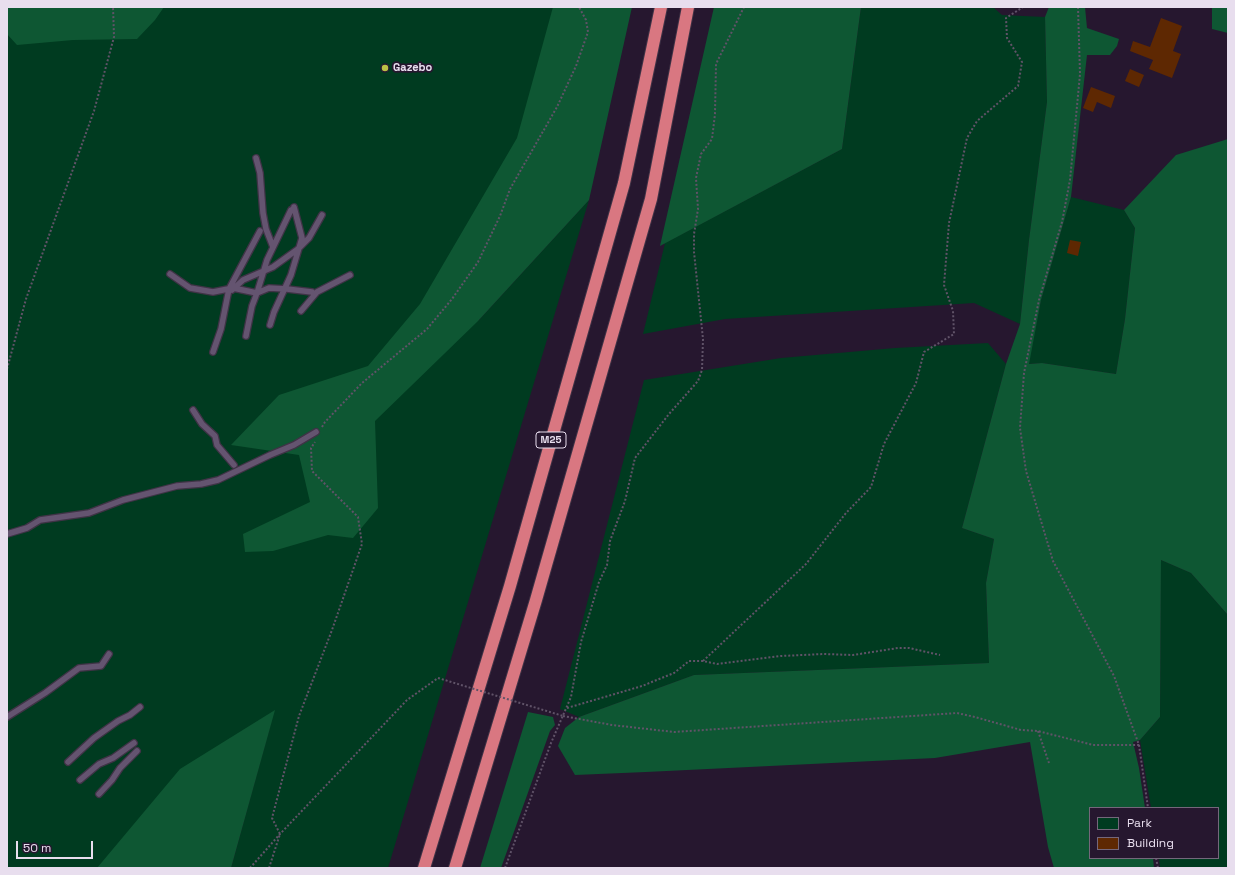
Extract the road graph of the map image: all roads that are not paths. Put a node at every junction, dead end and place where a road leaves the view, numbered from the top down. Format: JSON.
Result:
{"nodes":[{"id":1,"x":661,"y":7,"type":"edge"},
{"id":2,"x":688,"y":7,"type":"edge"},
{"id":3,"x":256,"y":158,"type":"dead end"},
{"id":4,"x":322,"y":215,"type":"dead end"},
{"id":5,"x":260,"y":231,"type":"dead end"},
{"id":6,"x":273,"y":247,"type":"junction"},
{"id":7,"x":298,"y":249,"type":"junction"},
{"id":8,"x":264,"y":270,"type":"junction"},
{"id":9,"x":170,"y":274,"type":"dead end"},
{"id":10,"x":350,"y":275,"type":"dead end"},
{"id":11,"x":286,"y":289,"type":"junction"},
{"id":12,"x":230,"y":291,"type":"junction"},
{"id":13,"x":312,"y":292,"type":"dead end"},
{"id":14,"x":257,"y":293,"type":"junction"},
{"id":15,"x":301,"y":311,"type":"dead end"},
{"id":16,"x":270,"y":325,"type":"dead end"},
{"id":17,"x":246,"y":336,"type":"dead end"},
{"id":18,"x":213,"y":352,"type":"dead end"},
{"id":19,"x":193,"y":410,"type":"dead end"},
{"id":20,"x":319,"y":430,"type":"road end"},
{"id":21,"x":234,"y":465,"type":"dead end"},
{"id":22,"x":7,"y":534,"type":"edge"},
{"id":23,"x":109,"y":654,"type":"dead end"},
{"id":24,"x":140,"y":707,"type":"dead end"},
{"id":25,"x":7,"y":717,"type":"edge"},
{"id":26,"x":134,"y":743,"type":"dead end"},
{"id":27,"x":138,"y":751,"type":"dead end"},
{"id":28,"x":68,"y":762,"type":"dead end"},
{"id":29,"x":80,"y":780,"type":"dead end"},
{"id":30,"x":99,"y":794,"type":"dead end"},
{"id":31,"x":424,"y":868,"type":"edge"},
{"id":32,"x":455,"y":868,"type":"edge"}],
"edges":[{"from":1,"to":31,"type":"highway","number":"M25"},
{"from":2,"to":32,"type":"highway","number":"M25"},
{"from":3,"to":6,"type":"lane"},
{"from":4,"to":7,"type":"lane"},
{"from":5,"to":12,"type":"lane"},
{"from":6,"to":7,"type":"lane"},
{"from":6,"to":8,"type":"lane"},
{"from":7,"to":8,"type":"lane"},
{"from":7,"to":11,"type":"lane"},
{"from":8,"to":12,"type":"lane"},
{"from":8,"to":14,"type":"lane"},
{"from":9,"to":12,"type":"lane"},
{"from":10,"to":15,"type":"lane"},
{"from":11,"to":13,"type":"lane"},
{"from":11,"to":14,"type":"lane"},
{"from":11,"to":16,"type":"lane"},
{"from":12,"to":14,"type":"lane"},
{"from":12,"to":18,"type":"lane"},
{"from":14,"to":17,"type":"lane"},
{"from":19,"to":21,"type":"lane"},
{"from":20,"to":22,"type":"lane"},
{"from":23,"to":25,"type":"lane"},
{"from":24,"to":28,"type":"lane"},
{"from":26,"to":29,"type":"lane"},
{"from":27,"to":30,"type":"lane"}]}
